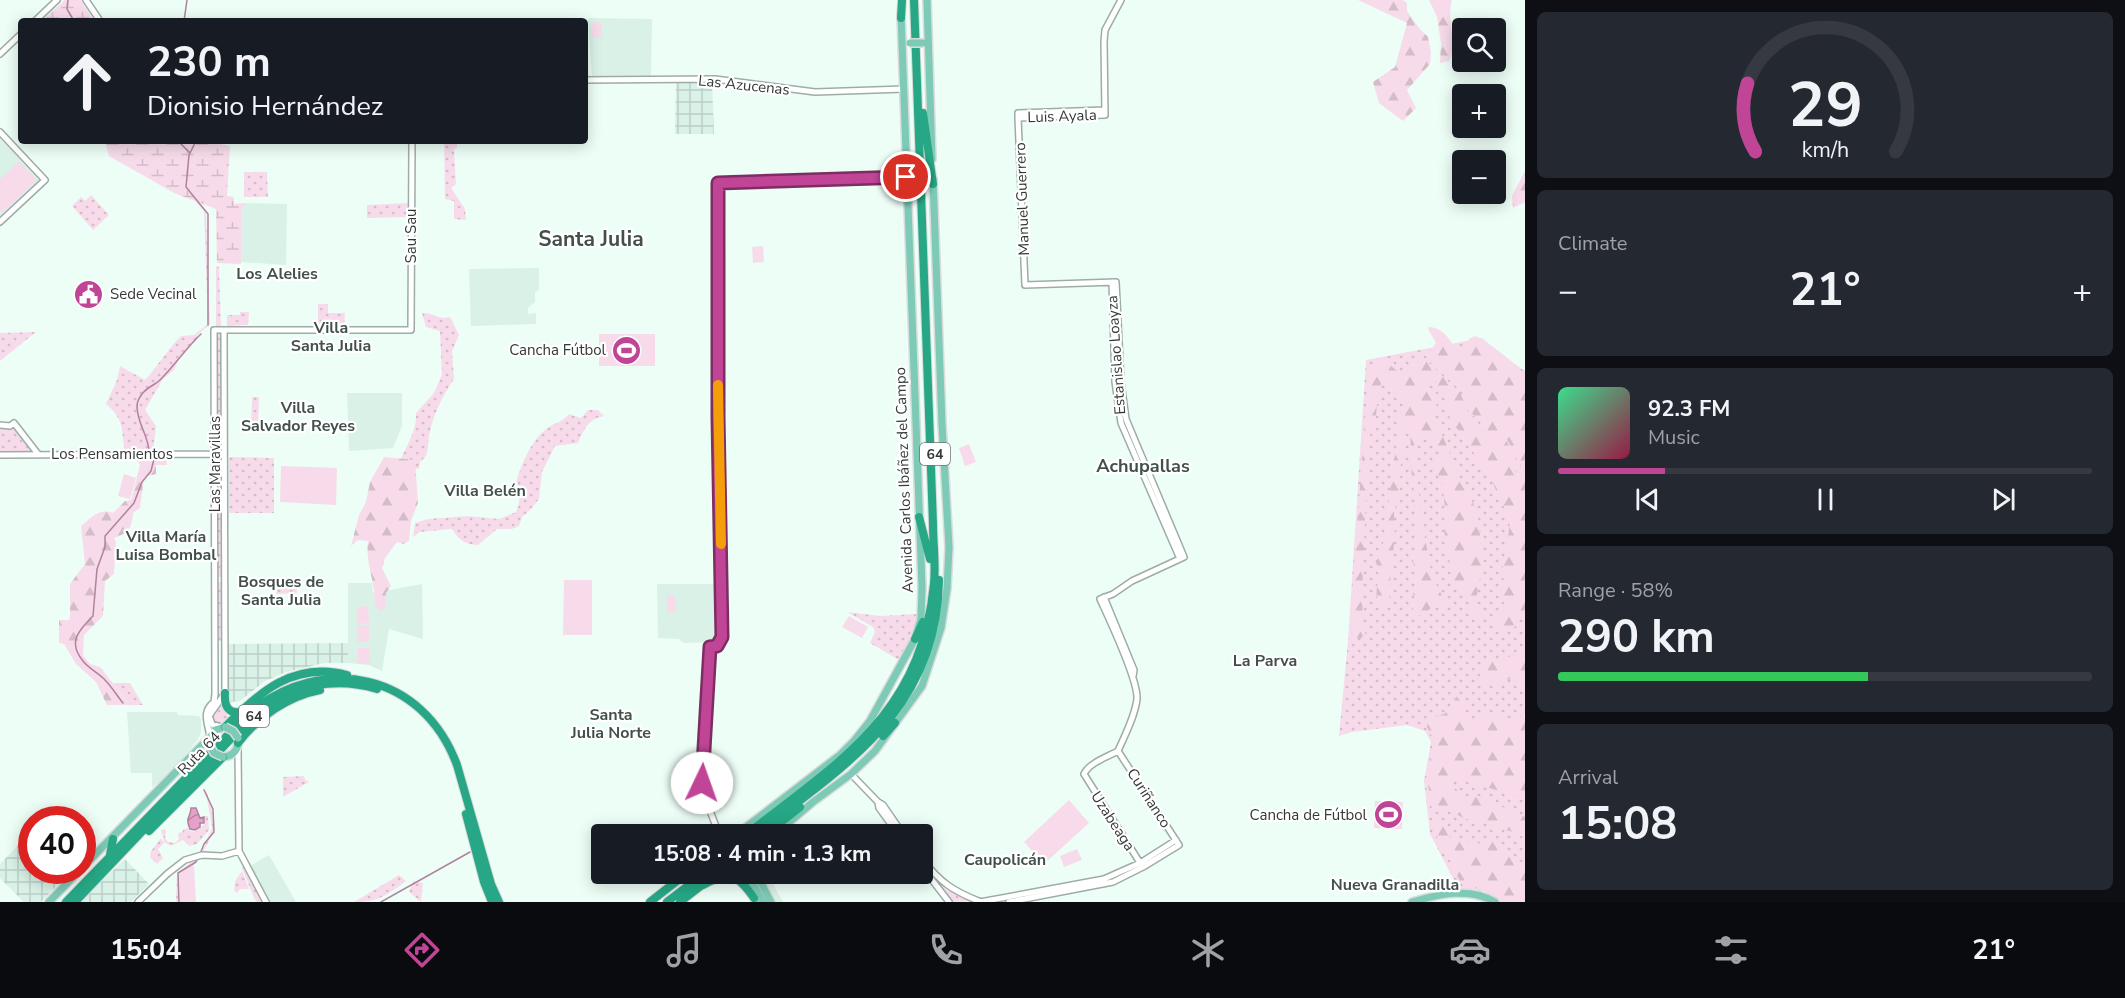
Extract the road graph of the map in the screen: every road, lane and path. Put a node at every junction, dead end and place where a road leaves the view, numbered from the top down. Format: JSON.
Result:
{"nodes":[{"id":1,"x":57,"y":0,"type":"edge"},
{"id":2,"x":86,"y":0,"type":"edge"},
{"id":3,"x":901,"y":0,"type":"edge"},
{"id":4,"x":914,"y":0,"type":"edge"},
{"id":5,"x":918,"y":0,"type":"edge"},
{"id":6,"x":927,"y":0,"type":"edge"},
{"id":7,"x":1121,"y":0,"type":"edge"},
{"id":8,"x":38,"y":18,"type":"edge"},
{"id":9,"x":98,"y":18,"type":"edge"},
{"id":10,"x":901,"y":18,"type":"joint"},
{"id":11,"x":902,"y":36,"type":"junction"},
{"id":12,"x":18,"y":37,"type":"edge"},
{"id":13,"x":910,"y":43,"type":"junction"},
{"id":14,"x":926,"y":43,"type":"junction"},
{"id":15,"x":903,"y":51,"type":"junction"},
{"id":16,"x":0,"y":54,"type":"edge"},
{"id":17,"x":588,"y":80,"type":"edge"},
{"id":18,"x":904,"y":89,"type":"junction"},
{"id":19,"x":922,"y":113,"type":"junction"},
{"id":20,"x":1018,"y":115,"type":"joint"},
{"id":21,"x":0,"y":132,"type":"edge"},
{"id":22,"x":412,"y":144,"type":"edge"},
{"id":23,"x":906,"y":177,"type":"junction"},
{"id":24,"x":933,"y":184,"type":"junction"},
{"id":25,"x":0,"y":222,"type":"edge"},
{"id":26,"x":1114,"y":282,"type":"joint"},
{"id":27,"x":224,"y":330,"type":"junction"},
{"id":28,"x":0,"y":425,"type":"edge"},
{"id":29,"x":38,"y":454,"type":"junction"},
{"id":30,"x":215,"y":454,"type":"junction"},
{"id":31,"x":224,"y":454,"type":"junction"},
{"id":32,"x":0,"y":455,"type":"edge"},
{"id":33,"x":919,"y":517,"type":"junction"},
{"id":34,"x":934,"y":576,"type":"junction"},
{"id":35,"x":932,"y":595,"type":"junction"},
{"id":36,"x":915,"y":639,"type":"junction"},
{"id":37,"x":360,"y":679,"type":"junction"},
{"id":38,"x":225,"y":680,"type":"junction"},
{"id":39,"x":215,"y":681,"type":"junction"},
{"id":40,"x":366,"y":686,"type":"junction"},
{"id":41,"x":225,"y":693,"type":"junction"},
{"id":42,"x":240,"y":712,"type":"junction"},
{"id":43,"x":895,"y":723,"type":"junction"},
{"id":44,"x":223,"y":727,"type":"junction"},
{"id":45,"x":238,"y":742,"type":"junction"},
{"id":46,"x":209,"y":745,"type":"junction"},
{"id":47,"x":1118,"y":751,"type":"junction"},
{"id":48,"x":196,"y":753,"type":"junction"},
{"id":49,"x":225,"y":757,"type":"junction"},
{"id":50,"x":237,"y":764,"type":"junction"},
{"id":51,"x":844,"y":766,"type":"junction"},
{"id":52,"x":837,"y":772,"type":"junction"},
{"id":53,"x":851,"y":774,"type":"junction"},
{"id":54,"x":878,"y":802,"type":"junction"},
{"id":55,"x":716,"y":824,"type":"edge"},
{"id":56,"x":750,"y":824,"type":"edge"},
{"id":57,"x":760,"y":824,"type":"edge"},
{"id":58,"x":769,"y":824,"type":"edge"},
{"id":59,"x":778,"y":824,"type":"edge"},
{"id":60,"x":788,"y":824,"type":"edge"},
{"id":61,"x":891,"y":824,"type":"edge"},
{"id":62,"x":896,"y":824,"type":"edge"},
{"id":63,"x":113,"y":839,"type":"junction"},
{"id":64,"x":239,"y":850,"type":"junction"},
{"id":65,"x":96,"y":855,"type":"edge"},
{"id":66,"x":109,"y":862,"type":"junction"},
{"id":67,"x":1142,"y":865,"type":"junction"},
{"id":68,"x":933,"y":872,"type":"edge"},
{"id":69,"x":933,"y":881,"type":"edge"},
{"id":70,"x":66,"y":884,"type":"edge"},
{"id":71,"x":673,"y":884,"type":"edge"},
{"id":72,"x":683,"y":884,"type":"edge"},
{"id":73,"x":691,"y":884,"type":"edge"},
{"id":74,"x":746,"y":884,"type":"edge"},
{"id":75,"x":753,"y":884,"type":"edge"},
{"id":76,"x":762,"y":884,"type":"edge"},
{"id":77,"x":703,"y":885,"type":"joint"},
{"id":78,"x":491,"y":900,"type":"edge"},
{"id":79,"x":755,"y":900,"type":"edge"},
{"id":80,"x":49,"y":902,"type":"edge"},
{"id":81,"x":66,"y":902,"type":"edge"},
{"id":82,"x":75,"y":902,"type":"edge"},
{"id":83,"x":138,"y":902,"type":"edge"},
{"id":84,"x":266,"y":902,"type":"edge"},
{"id":85,"x":499,"y":902,"type":"edge"},
{"id":86,"x":650,"y":902,"type":"edge"},
{"id":87,"x":659,"y":902,"type":"edge"},
{"id":88,"x":667,"y":902,"type":"edge"},
{"id":89,"x":680,"y":902,"type":"edge"},
{"id":90,"x":763,"y":902,"type":"edge"},
{"id":91,"x":771,"y":902,"type":"edge"},
{"id":92,"x":949,"y":902,"type":"edge"},
{"id":93,"x":981,"y":902,"type":"edge"},
{"id":94,"x":1008,"y":902,"type":"edge"},
{"id":95,"x":1412,"y":902,"type":"edge"},
{"id":96,"x":1495,"y":902,"type":"edge"}],
"edges":[{"from":1,"to":8,"type":"street"},
{"from":2,"to":9,"type":"street"},
{"from":3,"to":10,"type":"highway"},
{"from":4,"to":34,"type":"highway","name":"Avenida Carlos Ibáñez del Campo","number":"64"},
{"from":5,"to":19,"type":"highway","name":"Avenida Carlos Ibáñez del Campo","number":"64"},
{"from":6,"to":14,"type":"main road"},
{"from":7,"to":20,"type":"street","name":"Luis Ayala"},
{"from":10,"to":11,"type":"main road","name":"Avenida Carlos Ibáñez del Campo"},
{"from":11,"to":13,"type":"main road"},
{"from":11,"to":15,"type":"main road","name":"Avenida Carlos Ibáñez del Campo"},
{"from":12,"to":16,"type":"street"},
{"from":13,"to":14,"type":"main road","bridge":true},
{"from":13,"to":15,"type":"main road"},
{"from":14,"to":24,"type":"main road"},
{"from":15,"to":18,"type":"main road","name":"Avenida Carlos Ibáñez del Campo"},
{"from":17,"to":18,"type":"street","name":"Las Azucenas"},
{"from":18,"to":23,"type":"main road","name":"Avenida Carlos Ibáñez del Campo"},
{"from":19,"to":24,"type":"highway"},
{"from":19,"to":51,"type":"highway","name":"Avenida Carlos Ibáñez del Campo","number":"64"},
{"from":20,"to":26,"type":"street","name":"Manuel Guerrero"},
{"from":21,"to":25,"type":"street"},
{"from":22,"to":27,"type":"street","name":"Sau Sau"},
{"from":23,"to":33,"type":"main road","name":"Avenida Carlos Ibáñez del Campo"},
{"from":23,"to":55,"type":"street"},
{"from":24,"to":43,"type":"main road"},
{"from":26,"to":47,"type":"street","name":"Estanislao Loayza"},
{"from":27,"to":30,"type":"street","name":"Las Maravillas"},
{"from":27,"to":31,"type":"street","name":"Las Maravillas"},
{"from":28,"to":29,"type":"street"},
{"from":29,"to":30,"type":"street","name":"Los Pensamientos"},
{"from":29,"to":32,"type":"street","name":"Los Pensamientos"},
{"from":30,"to":31,"type":"street","name":"Los Pensamientos"},
{"from":30,"to":39,"type":"street","name":"Las Maravillas"},
{"from":31,"to":38,"type":"street","name":"Las Maravillas"},
{"from":33,"to":34,"type":"highway"},
{"from":33,"to":36,"type":"main road","name":"Avenida Carlos Ibáñez del Campo"},
{"from":34,"to":35,"type":"highway","name":"Avenida Carlos Ibáñez del Campo","number":"64"},
{"from":35,"to":36,"type":"highway"},
{"from":35,"to":57,"type":"highway","name":"Avenida Carlos Ibáñez del Campo","number":"64"},
{"from":36,"to":56,"type":"main road","name":"Avenida Carlos Ibáñez del Campo"},
{"from":37,"to":42,"type":"highway"},
{"from":37,"to":66,"type":"highway","name":"Ruta 64","number":"64"},
{"from":37,"to":85,"type":"highway","name":"Ruta 64","number":"64"},
{"from":38,"to":39,"type":"street"},
{"from":38,"to":41,"type":"street","name":"Las Maravillas"},
{"from":39,"to":46,"type":"street","name":"Las Maravillas"},
{"from":40,"to":45,"type":"highway"},
{"from":40,"to":66,"type":"highway","name":"Ruta 64","number":"64"},
{"from":40,"to":78,"type":"highway","name":"Ruta 64","number":"64"},
{"from":41,"to":42,"type":"highway"},
{"from":41,"to":44,"type":"street"},
{"from":42,"to":44,"type":"highway"},
{"from":43,"to":51,"type":"highway"},
{"from":43,"to":53,"type":"main road"},
{"from":44,"to":45,"type":"main road","bridge":true},
{"from":44,"to":46,"type":"main road"},
{"from":45,"to":49,"type":"main road"},
{"from":45,"to":50,"type":"street"},
{"from":46,"to":48,"type":"main road"},
{"from":46,"to":48,"type":"main road"},
{"from":46,"to":49,"type":"main road","bridge":true},
{"from":47,"to":67,"type":"street","name":"Uzabeaga"},
{"from":47,"to":67,"type":"street","name":"Curiñanco"},
{"from":48,"to":63,"type":"main road"},
{"from":49,"to":50,"type":"street"},
{"from":49,"to":66,"type":"highway"},
{"from":50,"to":64,"type":"street"},
{"from":51,"to":52,"type":"highway","name":"Avenida Carlos Ibáñez del Campo","number":"64"},
{"from":52,"to":58,"type":"highway","name":"Avenida Carlos Ibáñez del Campo","number":"64"},
{"from":52,"to":59,"type":"highway"},
{"from":53,"to":54,"type":"street"},
{"from":53,"to":60,"type":"main road"},
{"from":54,"to":61,"type":"street"},
{"from":54,"to":62,"type":"street"},
{"from":63,"to":65,"type":"main road"},
{"from":63,"to":66,"type":"highway"},
{"from":64,"to":83,"type":"street"},
{"from":64,"to":84,"type":"street"},
{"from":66,"to":81,"type":"highway","name":"Ruta 64","number":"64"},
{"from":66,"to":82,"type":"highway","name":"Ruta 64","number":"64"},
{"from":67,"to":93,"type":"street"},
{"from":67,"to":94,"type":"street"},
{"from":68,"to":93,"type":"street"},
{"from":69,"to":92,"type":"street"},
{"from":70,"to":80,"type":"main road"},
{"from":71,"to":86,"type":"highway"},
{"from":72,"to":87,"type":"highway"},
{"from":73,"to":88,"type":"highway"},
{"from":74,"to":79,"type":"main road"},
{"from":75,"to":90,"type":"main road"},
{"from":76,"to":91,"type":"main road"},
{"from":77,"to":79,"type":"highway"},
{"from":77,"to":89,"type":"highway"},
{"from":95,"to":96,"type":"main road"}]}
